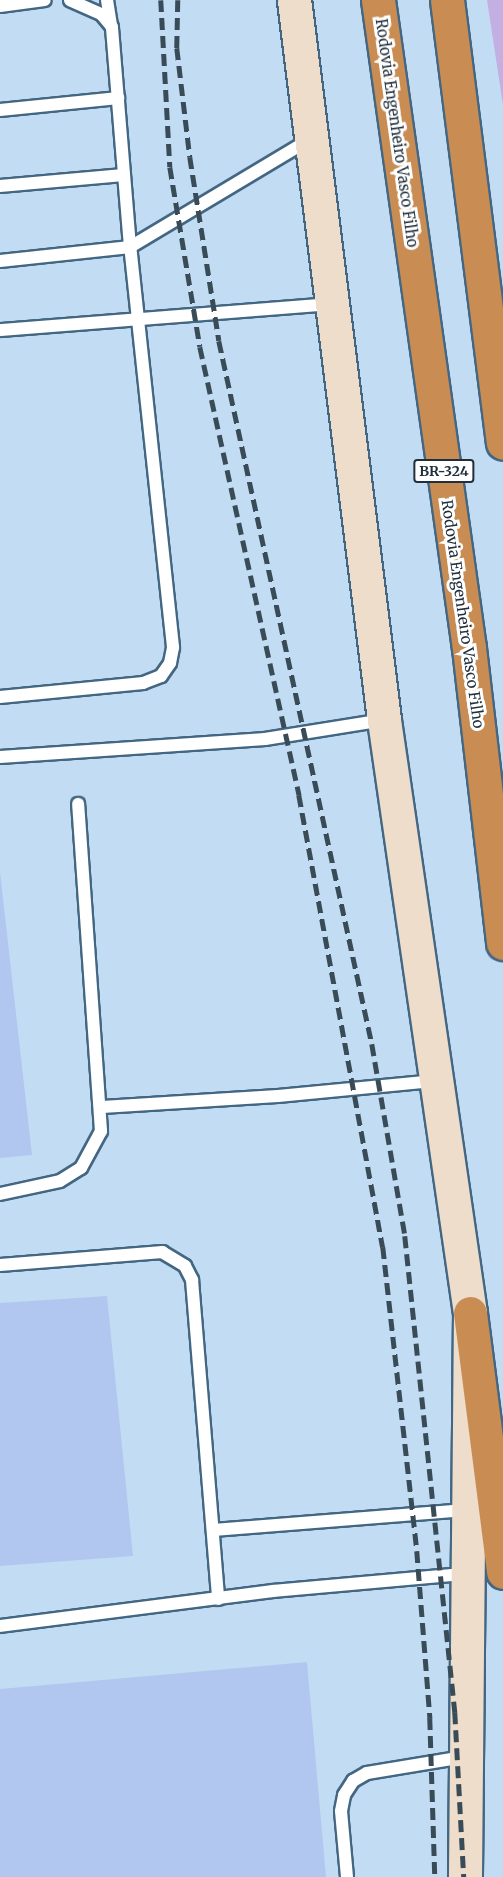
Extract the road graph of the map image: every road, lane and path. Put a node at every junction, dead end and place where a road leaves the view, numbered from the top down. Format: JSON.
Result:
{"nodes":[{"id":1,"x":45,"y":0,"type":"edge"},
{"id":2,"x":70,"y":0,"type":"edge"},
{"id":3,"x":107,"y":0,"type":"edge"},
{"id":4,"x":294,"y":0,"type":"edge"},
{"id":5,"x":378,"y":0,"type":"edge"},
{"id":6,"x":447,"y":0,"type":"edge"},
{"id":7,"x":0,"y":6,"type":"edge"},
{"id":8,"x":112,"y":27,"type":"junction"},
{"id":9,"x":118,"y":98,"type":"junction"},
{"id":10,"x":0,"y":110,"type":"edge"},
{"id":11,"x":310,"y":139,"type":"junction"},
{"id":12,"x":124,"y":175,"type":"junction"},
{"id":13,"x":0,"y":186,"type":"edge"},
{"id":14,"x":130,"y":247,"type":"junction"},
{"id":15,"x":0,"y":261,"type":"edge"},
{"id":16,"x":333,"y":303,"type":"junction"},
{"id":17,"x":137,"y":318,"type":"junction"},
{"id":18,"x":0,"y":330,"type":"edge"},
{"id":19,"x":503,"y":442,"type":"edge"},
{"id":20,"x":0,"y":697,"type":"edge"},
{"id":21,"x":384,"y":720,"type":"junction"},
{"id":22,"x":0,"y":757,"type":"edge"},
{"id":23,"x":78,"y":804,"type":"dead end"},
{"id":24,"x":503,"y":944,"type":"edge"},
{"id":25,"x":439,"y":1080,"type":"junction"},
{"id":26,"x":102,"y":1107,"type":"junction"},
{"id":27,"x":0,"y":1194,"type":"edge"},
{"id":28,"x":0,"y":1265,"type":"edge"},
{"id":29,"x":470,"y":1313,"type":"junction"},
{"id":30,"x":467,"y":1510,"type":"junction"},
{"id":31,"x":213,"y":1530,"type":"junction"},
{"id":32,"x":503,"y":1572,"type":"edge"},
{"id":33,"x":466,"y":1574,"type":"junction"},
{"id":34,"x":218,"y":1599,"type":"junction"},
{"id":35,"x":0,"y":1626,"type":"edge"},
{"id":36,"x":466,"y":1757,"type":"junction"},
{"id":37,"x":347,"y":1877,"type":"edge"},
{"id":38,"x":465,"y":1877,"type":"edge"}],
"edges":[{"from":1,"to":7,"type":"lane"},
{"from":2,"to":8,"type":"lane"},
{"from":3,"to":8,"type":"lane"},
{"from":4,"to":11,"type":"main road"},
{"from":5,"to":24,"type":"highway","name":"Rodovia Engenheiro Vasco Filho","number":"BR-324"},
{"from":6,"to":19,"type":"highway"},
{"from":8,"to":9,"type":"lane"},
{"from":9,"to":10,"type":"lane"},
{"from":9,"to":12,"type":"lane"},
{"from":11,"to":14,"type":"lane"},
{"from":11,"to":16,"type":"main road"},
{"from":12,"to":13,"type":"lane"},
{"from":12,"to":14,"type":"lane"},
{"from":14,"to":15,"type":"lane"},
{"from":14,"to":17,"type":"lane"},
{"from":16,"to":17,"type":"lane"},
{"from":16,"to":21,"type":"main road"},
{"from":17,"to":18,"type":"lane"},
{"from":17,"to":20,"type":"lane"},
{"from":21,"to":22,"type":"lane"},
{"from":21,"to":25,"type":"main road"},
{"from":23,"to":26,"type":"lane"},
{"from":25,"to":26,"type":"lane"},
{"from":25,"to":29,"type":"main road"},
{"from":26,"to":27,"type":"lane"},
{"from":28,"to":31,"type":"lane"},
{"from":29,"to":30,"type":"main road"},
{"from":29,"to":32,"type":"highway"},
{"from":30,"to":31,"type":"lane"},
{"from":30,"to":33,"type":"main road"},
{"from":31,"to":34,"type":"lane"},
{"from":33,"to":34,"type":"lane"},
{"from":33,"to":36,"type":"main road"},
{"from":34,"to":35,"type":"lane"},
{"from":36,"to":37,"type":"lane"},
{"from":36,"to":38,"type":"main road"}]}
